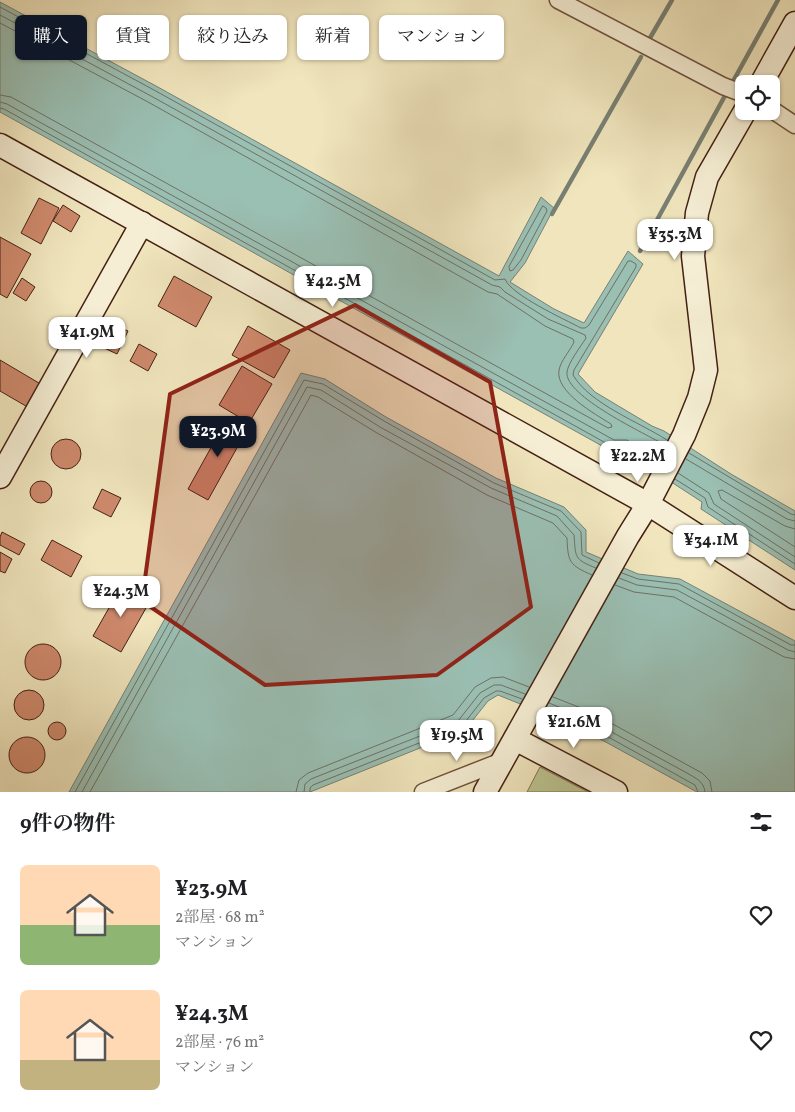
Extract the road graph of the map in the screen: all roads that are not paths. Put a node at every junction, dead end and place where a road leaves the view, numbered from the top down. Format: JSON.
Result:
{"nodes":[{"id":1,"x":558,"y":0,"type":"edge"},
{"id":2,"x":795,"y":23,"type":"edge"},
{"id":3,"x":766,"y":75,"type":"edge"},
{"id":4,"x":735,"y":91,"type":"edge"},
{"id":5,"x":780,"y":115,"type":"edge"},
{"id":6,"x":740,"y":120,"type":"edge"},
{"id":7,"x":795,"y":125,"type":"edge"},
{"id":8,"x":0,"y":145,"type":"edge"},
{"id":9,"x":142,"y":223,"type":"junction"},
{"id":10,"x":0,"y":477,"type":"edge"},
{"id":11,"x":648,"y":504,"type":"junction"},
{"id":12,"x":795,"y":598,"type":"edge"},
{"id":13,"x":515,"y":739,"type":"junction"},
{"id":14,"x":502,"y":761,"type":"junction"},
{"id":15,"x":424,"y":792,"type":"edge"},
{"id":16,"x":485,"y":792,"type":"edge"},
{"id":17,"x":616,"y":792,"type":"edge"}],
"edges":[{"from":1,"to":4,"type":"street"},
{"from":2,"to":3,"type":"street"},
{"from":5,"to":7,"type":"street"},
{"from":6,"to":11,"type":"street"},
{"from":8,"to":9,"type":"street"},
{"from":9,"to":10,"type":"street"},
{"from":9,"to":11,"type":"street"},
{"from":11,"to":12,"type":"street"},
{"from":11,"to":13,"type":"street"},
{"from":13,"to":14,"type":"street"},
{"from":13,"to":17,"type":"street"},
{"from":14,"to":15,"type":"street"},
{"from":14,"to":16,"type":"street"}]}
